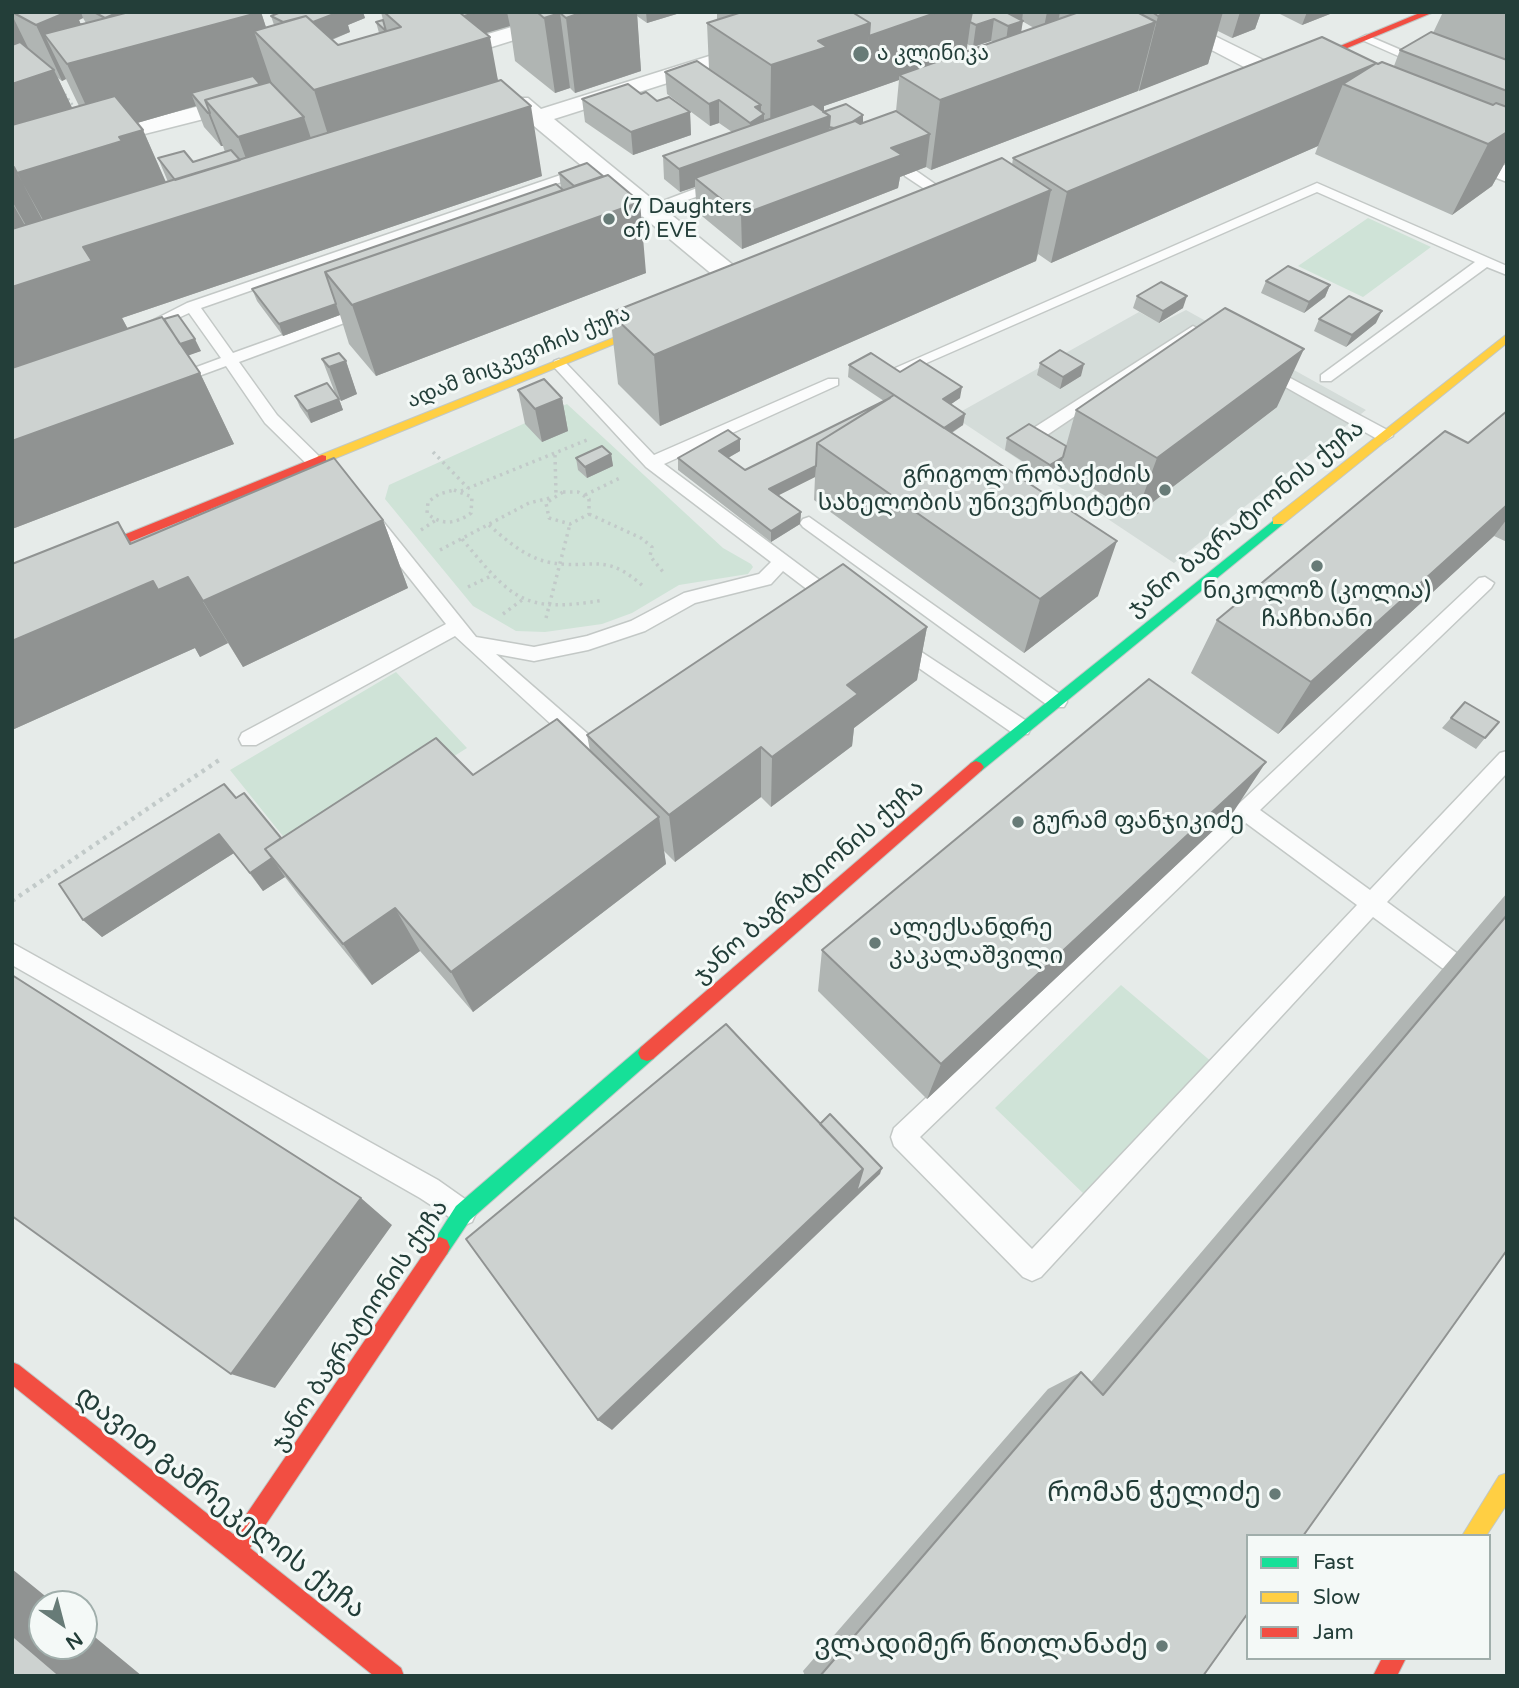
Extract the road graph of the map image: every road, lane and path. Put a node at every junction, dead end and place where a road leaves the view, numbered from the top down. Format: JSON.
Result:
{"nodes":[{"id":1,"x":584,"y":12,"type":"edge"},
{"id":2,"x":1149,"y":12,"type":"edge"},
{"id":3,"x":1430,"y":12,"type":"edge"},
{"id":4,"x":433,"y":36,"type":"edge"},
{"id":5,"x":1366,"y":38,"type":"junction"},
{"id":6,"x":774,"y":41,"type":"edge"},
{"id":7,"x":452,"y":52,"type":"junction"},
{"id":8,"x":425,"y":60,"type":"edge"},
{"id":9,"x":473,"y":68,"type":"edge"},
{"id":10,"x":1438,"y":69,"type":"edge"},
{"id":11,"x":1266,"y":79,"type":"junction"},
{"id":12,"x":505,"y":92,"type":"edge"},
{"id":13,"x":266,"y":96,"type":"edge"},
{"id":14,"x":1321,"y":97,"type":"edge"},
{"id":15,"x":537,"y":117,"type":"junction"},
{"id":16,"x":97,"y":139,"type":"edge"},
{"id":17,"x":456,"y":144,"type":"edge"},
{"id":18,"x":1430,"y":144,"type":"edge"},
{"id":19,"x":597,"y":167,"type":"junction"},
{"id":20,"x":910,"y":173,"type":"edge"},
{"id":21,"x":1507,"y":175,"type":"edge"},
{"id":22,"x":733,"y":178,"type":"edge"},
{"id":23,"x":963,"y":201,"type":"joint"},
{"id":24,"x":648,"y":209,"type":"junction"},
{"id":25,"x":931,"y":214,"type":"edge"},
{"id":26,"x":622,"y":219,"type":"edge"},
{"id":27,"x":1486,"y":261,"type":"junction"},
{"id":28,"x":1507,"y":271,"type":"edge"},
{"id":29,"x":746,"y":289,"type":"edge"},
{"id":30,"x":383,"y":304,"type":"edge"},
{"id":31,"x":192,"y":306,"type":"junction"},
{"id":32,"x":683,"y":314,"type":"edge"},
{"id":33,"x":1507,"y":337,"type":"edge"},
{"id":34,"x":123,"y":339,"type":"edge"},
{"id":35,"x":1229,"y":350,"type":"edge"},
{"id":36,"x":229,"y":359,"type":"junction"},
{"id":37,"x":1254,"y":363,"type":"edge"},
{"id":38,"x":559,"y":364,"type":"junction"},
{"id":39,"x":901,"y":369,"type":"edge"},
{"id":40,"x":1326,"y":379,"type":"dead end"},
{"id":41,"x":833,"y":382,"type":"dead end"},
{"id":42,"x":153,"y":389,"type":"edge"},
{"id":43,"x":616,"y":427,"type":"junction"},
{"id":44,"x":1038,"y":433,"type":"edge"},
{"id":45,"x":1385,"y":436,"type":"junction"},
{"id":46,"x":432,"y":451,"type":"dead end"},
{"id":47,"x":555,"y":455,"type":"junction"},
{"id":48,"x":314,"y":463,"type":"junction"},
{"id":49,"x":652,"y":463,"type":"junction"},
{"id":50,"x":344,"y":487,"type":"edge"},
{"id":51,"x":468,"y":488,"type":"junction"},
{"id":52,"x":461,"y":491,"type":"junction"},
{"id":53,"x":556,"y":495,"type":"junction"},
{"id":54,"x":550,"y":498,"type":"junction"},
{"id":55,"x":368,"y":513,"type":"edge"},
{"id":56,"x":589,"y":514,"type":"junction"},
{"id":57,"x":809,"y":523,"type":"dead end"},
{"id":58,"x":570,"y":524,"type":"junction"},
{"id":59,"x":489,"y":525,"type":"junction"},
{"id":60,"x":462,"y":539,"type":"junction"},
{"id":61,"x":444,"y":561,"type":"dead end"},
{"id":62,"x":781,"y":562,"type":"junction"},
{"id":63,"x":561,"y":564,"type":"junction"},
{"id":64,"x":493,"y":575,"type":"junction"},
{"id":65,"x":460,"y":579,"type":"dead end"},
{"id":66,"x":1485,"y":583,"type":"edge"},
{"id":67,"x":12,"y":585,"type":"edge"},
{"id":68,"x":467,"y":587,"type":"junction"},
{"id":69,"x":474,"y":594,"type":"dead end"},
{"id":70,"x":653,"y":594,"type":"dead end"},
{"id":71,"x":690,"y":598,"type":"junction"},
{"id":72,"x":608,"y":599,"type":"dead end"},
{"id":73,"x":522,"y":600,"type":"junction"},
{"id":74,"x":491,"y":608,"type":"dead end"},
{"id":75,"x":549,"y":608,"type":"junction"},
{"id":76,"x":848,"y":610,"type":"edge"},
{"id":77,"x":502,"y":615,"type":"junction"},
{"id":78,"x":510,"y":621,"type":"dead end"},
{"id":79,"x":456,"y":627,"type":"junction"},
{"id":80,"x":543,"y":627,"type":"dead end"},
{"id":81,"x":882,"y":633,"type":"edge"},
{"id":82,"x":470,"y":642,"type":"junction"},
{"id":83,"x":1056,"y":702,"type":"junction"},
{"id":84,"x":1021,"y":728,"type":"junction"},
{"id":85,"x":630,"y":729,"type":"edge"},
{"id":86,"x":249,"y":739,"type":"joint"},
{"id":87,"x":1507,"y":758,"type":"edge"},
{"id":88,"x":1245,"y":811,"type":"junction"},
{"id":89,"x":12,"y":901,"type":"edge"},
{"id":90,"x":1372,"y":903,"type":"junction"},
{"id":91,"x":12,"y":953,"type":"edge"},
{"id":92,"x":1450,"y":961,"type":"dead end"},
{"id":93,"x":463,"y":1213,"type":"junction"},
{"id":94,"x":12,"y":1372,"type":"edge"},
{"id":95,"x":1507,"y":1484,"type":"edge"},
{"id":96,"x":1474,"y":1534,"type":"edge"},
{"id":97,"x":236,"y":1549,"type":"junction"},
{"id":98,"x":1394,"y":1660,"type":"edge"},
{"id":99,"x":393,"y":1676,"type":"edge"},
{"id":100,"x":1384,"y":1676,"type":"edge"}],
"edges":[{"from":1,"to":7,"type":"street"},
{"from":2,"to":11,"type":"street"},
{"from":3,"to":5,"type":"street"},
{"from":4,"to":7,"type":"street"},
{"from":5,"to":10,"type":"lane"},
{"from":5,"to":11,"type":"street"},
{"from":6,"to":15,"type":"street"},
{"from":7,"to":8,"type":"street"},
{"from":7,"to":9,"type":"street"},
{"from":11,"to":14,"type":"street"},
{"from":12,"to":15,"type":"street"},
{"from":13,"to":16,"type":"street"},
{"from":15,"to":17,"type":"street"},
{"from":15,"to":19,"type":"street"},
{"from":18,"to":21,"type":"street"},
{"from":19,"to":24,"type":"street"},
{"from":19,"to":31,"type":"lane"},
{"from":20,"to":23,"type":"lane"},
{"from":22,"to":24,"type":"lane"},
{"from":23,"to":25,"type":"street"},
{"from":24,"to":26,"type":"lane"},
{"from":24,"to":29,"type":"street"},
{"from":27,"to":28,"type":"lane"},
{"from":27,"to":39,"type":"lane"},
{"from":27,"to":40,"type":"lane"},
{"from":30,"to":36,"type":"lane"},
{"from":31,"to":34,"type":"lane"},
{"from":31,"to":36,"type":"lane"},
{"from":32,"to":38,"type":"street","name":"ადამ მიცკევიჩის ქუჩა"},
{"from":33,"to":45,"type":"street","name":"ჯანო ბაგრატიონის ქუჩა"},
{"from":35,"to":44,"type":"lane"},
{"from":36,"to":42,"type":"lane"},
{"from":36,"to":48,"type":"lane"},
{"from":37,"to":45,"type":"lane"},
{"from":38,"to":43,"type":"lane"},
{"from":38,"to":48,"type":"street","name":"ადამ მიცკევიჩის ქუჩა"},
{"from":41,"to":49,"type":"lane"},
{"from":43,"to":47,"type":"path"},
{"from":43,"to":49,"type":"lane"},
{"from":45,"to":83,"type":"street","name":"ჯანო ბაგრატიონის ქუჩა"},
{"from":46,"to":51,"type":"path"},
{"from":47,"to":51,"type":"path"},
{"from":47,"to":53,"type":"path"},
{"from":48,"to":50,"type":"lane"},
{"from":48,"to":67,"type":"street","name":"ადამ მიცკევიჩის ქუჩა"},
{"from":49,"to":62,"type":"lane"},
{"from":51,"to":52,"type":"path"},
{"from":52,"to":52,"type":"path"},
{"from":53,"to":54,"type":"path"},
{"from":53,"to":56,"type":"path"},
{"from":54,"to":58,"type":"path"},
{"from":54,"to":59,"type":"path"},
{"from":55,"to":79,"type":"lane"},
{"from":56,"to":58,"type":"path"},
{"from":56,"to":71,"type":"path"},
{"from":57,"to":83,"type":"lane"},
{"from":58,"to":63,"type":"path"},
{"from":59,"to":60,"type":"path"},
{"from":59,"to":63,"type":"path"},
{"from":60,"to":61,"type":"path"},
{"from":60,"to":64,"type":"path"},
{"from":62,"to":71,"type":"lane"},
{"from":62,"to":76,"type":"lane"},
{"from":63,"to":70,"type":"path"},
{"from":63,"to":75,"type":"path"},
{"from":64,"to":68,"type":"path"},
{"from":64,"to":73,"type":"path"},
{"from":65,"to":68,"type":"path"},
{"from":66,"to":88,"type":"lane"},
{"from":68,"to":69,"type":"path"},
{"from":71,"to":82,"type":"lane"},
{"from":72,"to":75,"type":"path"},
{"from":73,"to":75,"type":"path"},
{"from":73,"to":77,"type":"path"},
{"from":74,"to":77,"type":"path"},
{"from":75,"to":80,"type":"path"},
{"from":77,"to":78,"type":"path"},
{"from":79,"to":82,"type":"lane"},
{"from":79,"to":86,"type":"lane"},
{"from":81,"to":84,"type":"lane"},
{"from":82,"to":85,"type":"lane"},
{"from":83,"to":84,"type":"street","name":"ჯანო ბაგრატიონის ქუჩა"},
{"from":84,"to":93,"type":"street","name":"ჯანო ბაგრატიონის ქუჩა"},
{"from":86,"to":89,"type":"path"},
{"from":87,"to":90,"type":"lane"},
{"from":88,"to":90,"type":"lane"},
{"from":88,"to":90,"type":"lane"},
{"from":90,"to":92,"type":"lane"},
{"from":91,"to":93,"type":"lane"},
{"from":93,"to":97,"type":"street","name":"ჯანო ბაგრატიონის ქუჩა"},
{"from":94,"to":97,"type":"street","name":"დავით გამრეკელის ქუჩა"},
{"from":95,"to":96,"type":"street"},
{"from":97,"to":99,"type":"street","name":"დავით გამრეკელის ქუჩა"},
{"from":98,"to":100,"type":"street"}]}
